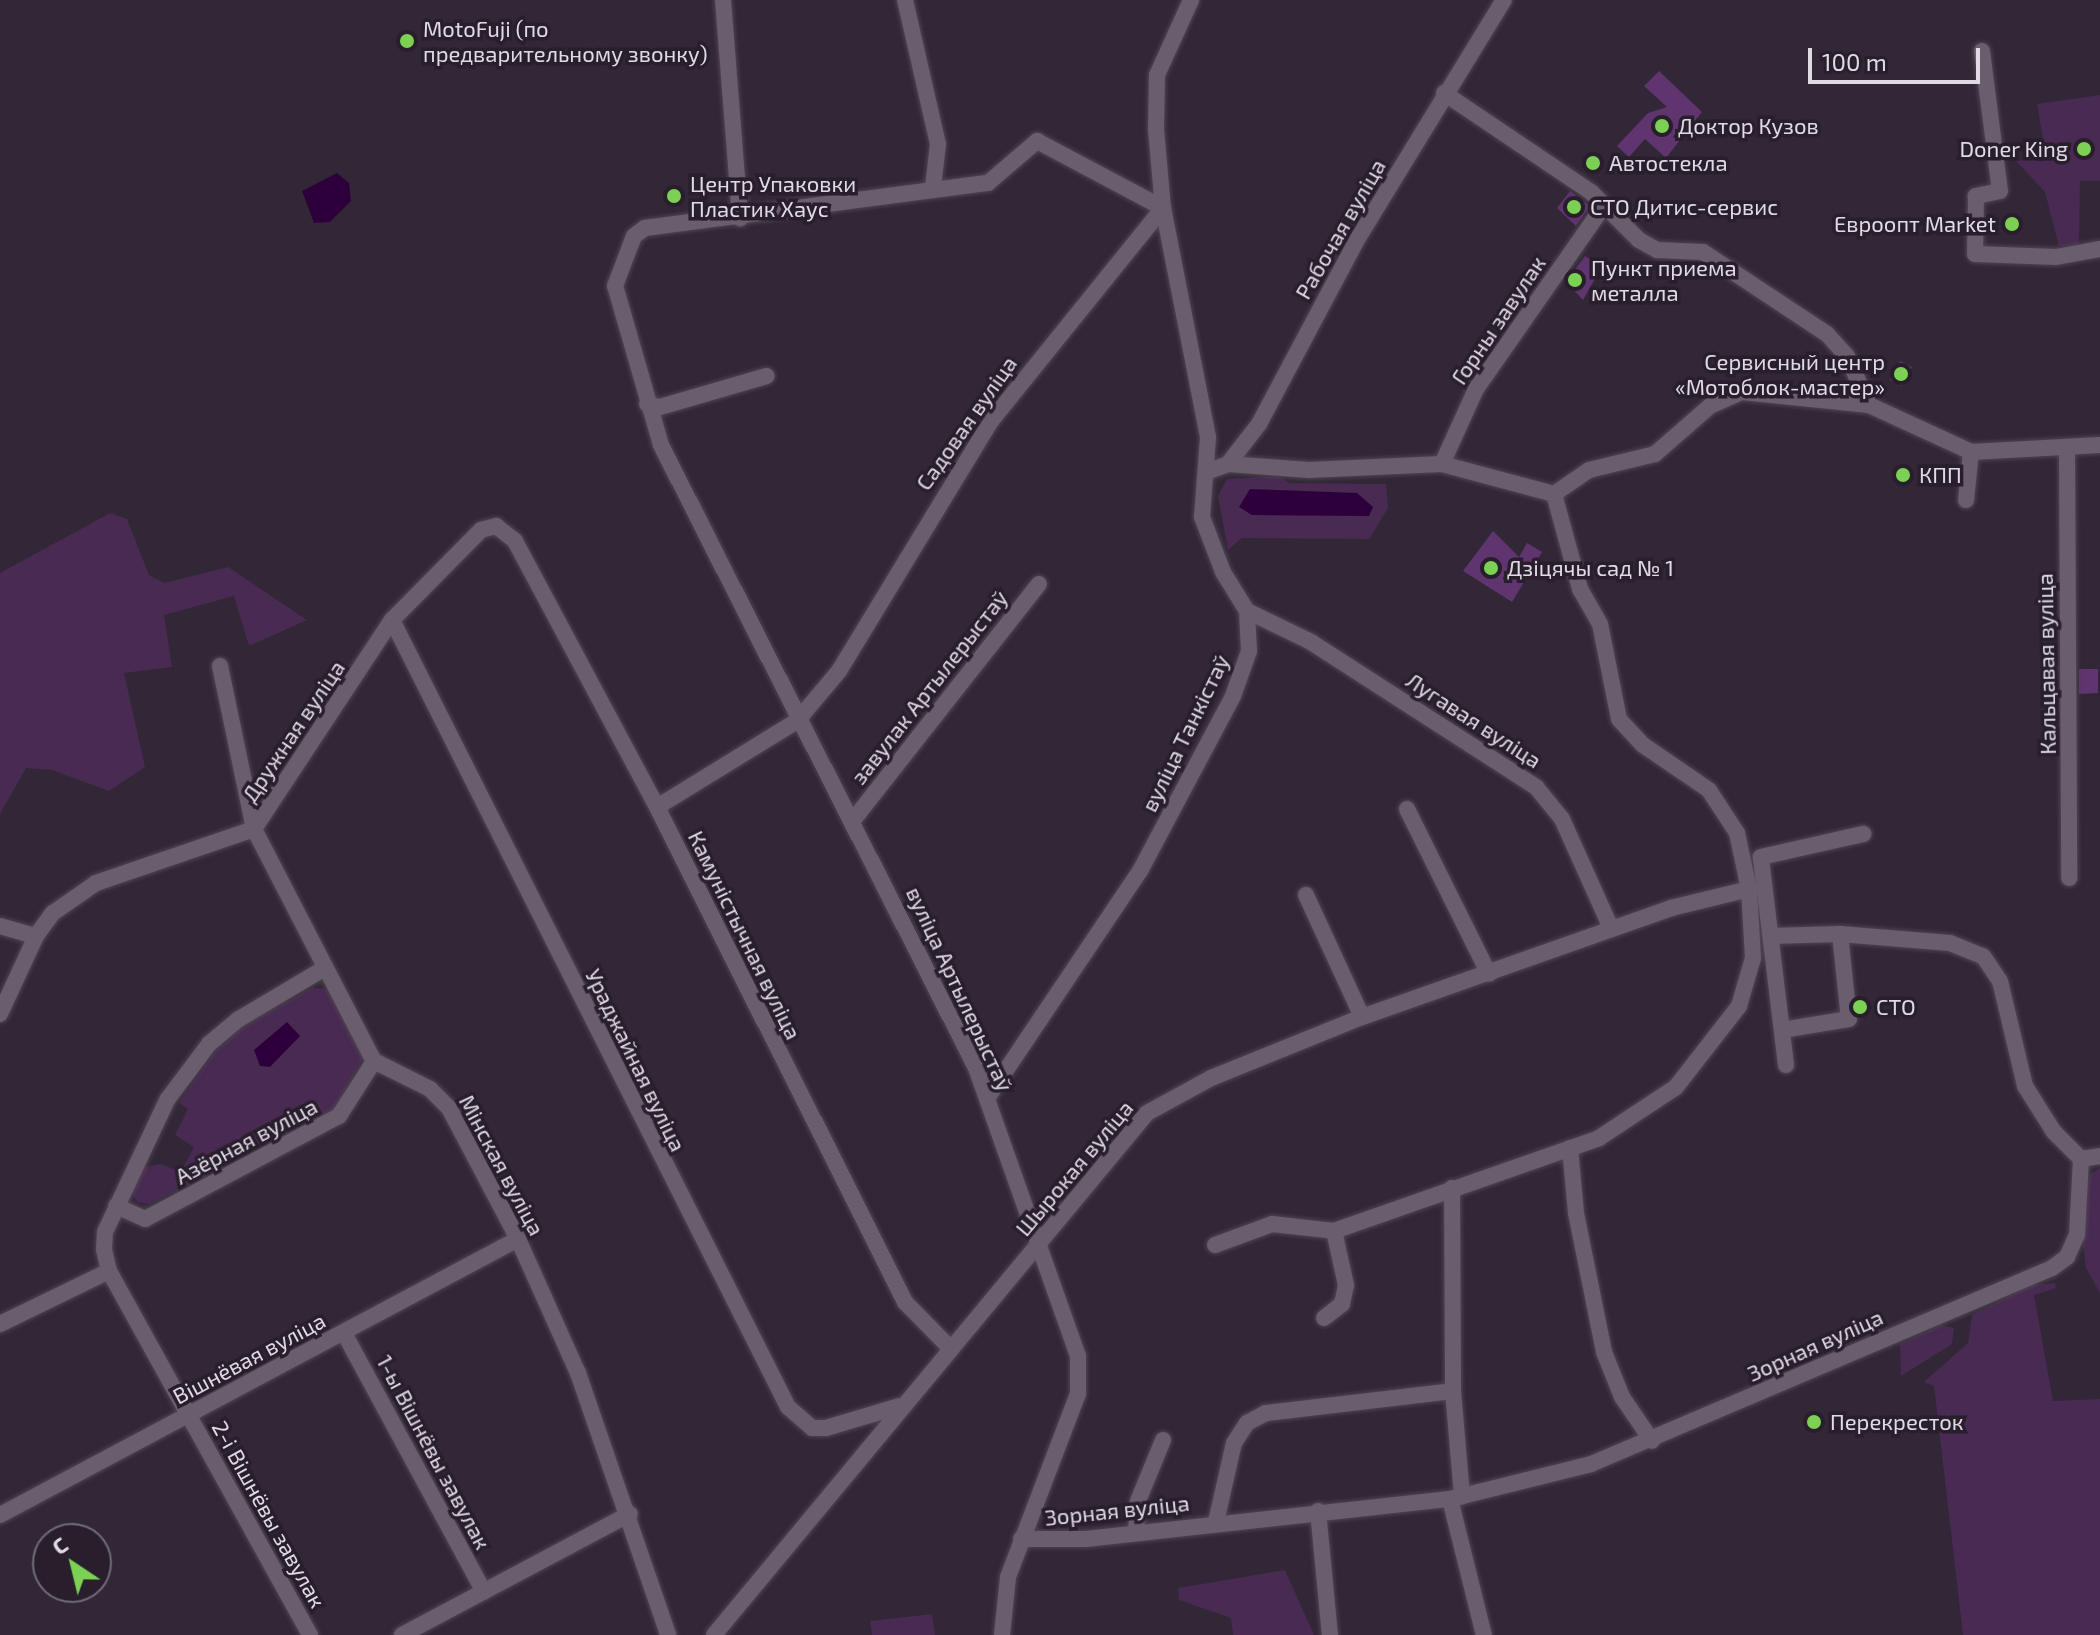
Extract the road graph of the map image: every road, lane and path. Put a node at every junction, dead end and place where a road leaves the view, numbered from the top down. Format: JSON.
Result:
{"nodes":[{"id":1,"x":723,"y":0,"type":"edge"},
{"id":2,"x":905,"y":0,"type":"edge"},
{"id":3,"x":1191,"y":0,"type":"edge"},
{"id":4,"x":1504,"y":0,"type":"edge"},
{"id":5,"x":1982,"y":51,"type":"dead end"},
{"id":6,"x":1444,"y":93,"type":"junction"},
{"id":7,"x":933,"y":187,"type":"junction"},
{"id":8,"x":1603,"y":207,"type":"junction"},
{"id":9,"x":1163,"y":208,"type":"junction"},
{"id":10,"x":740,"y":218,"type":"junction"},
{"id":11,"x":2100,"y":249,"type":"edge"},
{"id":12,"x":767,"y":376,"type":"dead end"},
{"id":13,"x":646,"y":398,"type":"junction"},
{"id":14,"x":1869,"y":405,"type":"junction"},
{"id":15,"x":2100,"y":445,"type":"edge"},
{"id":16,"x":2067,"y":449,"type":"junction"},
{"id":17,"x":1971,"y":452,"type":"junction"},
{"id":18,"x":1228,"y":464,"type":"junction"},
{"id":19,"x":1442,"y":464,"type":"junction"},
{"id":20,"x":1209,"y":471,"type":"junction"},
{"id":21,"x":1554,"y":494,"type":"junction"},
{"id":22,"x":1966,"y":500,"type":"dead end"},
{"id":23,"x":508,"y":532,"type":"joint"},
{"id":24,"x":1039,"y":584,"type":"dead end"},
{"id":25,"x":1247,"y":611,"type":"junction"},
{"id":26,"x":392,"y":620,"type":"junction"},
{"id":27,"x":220,"y":666,"type":"dead end"},
{"id":28,"x":797,"y":721,"type":"junction"},
{"id":29,"x":657,"y":807,"type":"junction"},
{"id":30,"x":1407,"y":809,"type":"dead end"},
{"id":31,"x":854,"y":819,"type":"junction"},
{"id":32,"x":254,"y":829,"type":"junction"},
{"id":33,"x":1863,"y":834,"type":"dead end"},
{"id":34,"x":2069,"y":878,"type":"dead end"},
{"id":35,"x":1749,"y":889,"type":"junction"},
{"id":36,"x":1306,"y":895,"type":"dead end"},
{"id":37,"x":0,"y":926,"type":"edge"},
{"id":38,"x":1611,"y":928,"type":"junction"},
{"id":39,"x":1840,"y":934,"type":"junction"},
{"id":40,"x":36,"y":936,"type":"junction"},
{"id":41,"x":1771,"y":936,"type":"junction"},
{"id":42,"x":325,"y":968,"type":"junction"},
{"id":43,"x":1489,"y":974,"type":"junction"},
{"id":44,"x":0,"y":1014,"type":"edge"},
{"id":45,"x":1362,"y":1017,"type":"junction"},
{"id":46,"x":1782,"y":1030,"type":"junction"},
{"id":47,"x":374,"y":1061,"type":"junction"},
{"id":48,"x":1786,"y":1065,"type":"dead end"},
{"id":49,"x":988,"y":1097,"type":"junction"},
{"id":50,"x":1570,"y":1148,"type":"junction"},
{"id":51,"x":2100,"y":1156,"type":"edge"},
{"id":52,"x":2081,"y":1159,"type":"junction"},
{"id":53,"x":1452,"y":1188,"type":"junction"},
{"id":54,"x":116,"y":1206,"type":"junction"},
{"id":55,"x":1334,"y":1231,"type":"junction"},
{"id":56,"x":518,"y":1239,"type":"junction"},
{"id":57,"x":1040,"y":1243,"type":"junction"},
{"id":58,"x":1215,"y":1245,"type":"dead end"},
{"id":59,"x":109,"y":1271,"type":"junction"},
{"id":60,"x":1324,"y":1318,"type":"dead end"},
{"id":61,"x":0,"y":1324,"type":"edge"},
{"id":62,"x":344,"y":1333,"type":"junction"},
{"id":63,"x":951,"y":1349,"type":"junction"},
{"id":64,"x":1453,"y":1391,"type":"junction"},
{"id":65,"x":900,"y":1406,"type":"junction"},
{"id":66,"x":189,"y":1414,"type":"junction"},
{"id":67,"x":1163,"y":1440,"type":"dead end"},
{"id":68,"x":1652,"y":1441,"type":"junction"},
{"id":69,"x":1456,"y":1498,"type":"junction"},
{"id":70,"x":1318,"y":1511,"type":"junction"},
{"id":71,"x":630,"y":1514,"type":"junction"},
{"id":72,"x":0,"y":1515,"type":"edge"},
{"id":73,"x":1216,"y":1522,"type":"junction"},
{"id":74,"x":1136,"y":1532,"type":"junction"},
{"id":75,"x":1021,"y":1539,"type":"junction"},
{"id":76,"x":484,"y":1592,"type":"junction"},
{"id":77,"x":310,"y":1635,"type":"edge"},
{"id":78,"x":402,"y":1635,"type":"edge"},
{"id":79,"x":668,"y":1635,"type":"edge"},
{"id":80,"x":714,"y":1635,"type":"edge"},
{"id":81,"x":1002,"y":1635,"type":"edge"},
{"id":82,"x":1330,"y":1635,"type":"edge"},
{"id":83,"x":1484,"y":1635,"type":"edge"}],
"edges":[{"from":1,"to":10,"type":"street"},
{"from":2,"to":7,"type":"street"},
{"from":3,"to":9,"type":"street"},
{"from":4,"to":6,"type":"street","name":"Рабочая вуліца"},
{"from":5,"to":11,"type":"street"},
{"from":6,"to":8,"type":"street"},
{"from":6,"to":18,"type":"street","name":"Рабочая вуліца"},
{"from":7,"to":9,"type":"street"},
{"from":7,"to":10,"type":"street"},
{"from":8,"to":14,"type":"street"},
{"from":8,"to":19,"type":"street","name":"Горны завулак"},
{"from":9,"to":20,"type":"street","name":"вуліца Танкістаў"},
{"from":9,"to":28,"type":"street","name":"Садовая вуліца"},
{"from":10,"to":13,"type":"street","name":"вуліца Артылерыстаў"},
{"from":12,"to":13,"type":"street"},
{"from":13,"to":28,"type":"street","name":"вуліца Артылерыстаў"},
{"from":14,"to":17,"type":"street"},
{"from":14,"to":21,"type":"street"},
{"from":15,"to":16,"type":"street"},
{"from":16,"to":17,"type":"street"},
{"from":16,"to":34,"type":"street","name":"Кальцавая вуліца"},
{"from":17,"to":22,"type":"street"},
{"from":18,"to":19,"type":"street"},
{"from":18,"to":20,"type":"street"},
{"from":19,"to":21,"type":"street"},
{"from":20,"to":25,"type":"street","name":"вуліца Танкістаў"},
{"from":21,"to":35,"type":"street"},
{"from":23,"to":26,"type":"street","name":"Дружная вуліца"},
{"from":23,"to":29,"type":"street","name":"Камуністычная вуліца"},
{"from":24,"to":31,"type":"street","name":"завулак Артылерыстаў"},
{"from":25,"to":38,"type":"street","name":"Лугавая вуліца"},
{"from":25,"to":49,"type":"street","name":"вуліца Танкістаў"},
{"from":26,"to":32,"type":"street","name":"Дружная вуліца"},
{"from":26,"to":65,"type":"street","name":"Ураджайная вуліца"},
{"from":27,"to":32,"type":"street"},
{"from":28,"to":29,"type":"street","name":"Садовая вуліца"},
{"from":28,"to":31,"type":"street","name":"вуліца Артылерыстаў"},
{"from":29,"to":63,"type":"street","name":"Камуністычная вуліца"},
{"from":30,"to":43,"type":"street"},
{"from":31,"to":49,"type":"street","name":"вуліца Артылерыстаў"},
{"from":32,"to":40,"type":"street","name":"Дружная вуліца"},
{"from":32,"to":42,"type":"street"},
{"from":33,"to":41,"type":"street"},
{"from":35,"to":38,"type":"street","name":"Шырокая вуліца"},
{"from":35,"to":50,"type":"street"},
{"from":36,"to":45,"type":"street"},
{"from":37,"to":40,"type":"street"},
{"from":38,"to":43,"type":"street","name":"Шырокая вуліца"},
{"from":39,"to":41,"type":"street"},
{"from":39,"to":46,"type":"street"},
{"from":39,"to":52,"type":"street"},
{"from":40,"to":44,"type":"street","name":"Дружная вуліца"},
{"from":41,"to":46,"type":"street"},
{"from":42,"to":47,"type":"street"},
{"from":42,"to":54,"type":"street","name":"Азёрная вуліца"},
{"from":43,"to":45,"type":"street","name":"Шырокая вуліца"},
{"from":45,"to":57,"type":"street","name":"Шырокая вуліца"},
{"from":46,"to":48,"type":"street"},
{"from":47,"to":54,"type":"street","name":"Азёрная вуліца"},
{"from":47,"to":56,"type":"street","name":"Мінская вуліца"},
{"from":49,"to":57,"type":"street","name":"вуліца Артылерыстаў"},
{"from":50,"to":53,"type":"street"},
{"from":50,"to":68,"type":"street"},
{"from":51,"to":52,"type":"street"},
{"from":52,"to":68,"type":"street","name":"Зорная вуліца"},
{"from":53,"to":55,"type":"street"},
{"from":53,"to":64,"type":"street"},
{"from":54,"to":59,"type":"street","name":"Азёрная вуліца"},
{"from":55,"to":58,"type":"street"},
{"from":55,"to":60,"type":"street"},
{"from":56,"to":62,"type":"street","name":"Вішнёвая вуліца"},
{"from":56,"to":71,"type":"street","name":"Мінская вуліца"},
{"from":57,"to":63,"type":"street","name":"Шырокая вуліца"},
{"from":57,"to":75,"type":"street","name":"вуліца Артылерыстаў"},
{"from":59,"to":61,"type":"street"},
{"from":59,"to":66,"type":"street","name":"Азёрная вуліца"},
{"from":62,"to":66,"type":"street","name":"Вішнёвая вуліца"},
{"from":62,"to":76,"type":"street","name":"1-ы Вішнёвы завулак"},
{"from":63,"to":65,"type":"street","name":"Шырокая вуліца"},
{"from":64,"to":69,"type":"street"},
{"from":64,"to":73,"type":"street","name":"Зорная вуліца"},
{"from":65,"to":80,"type":"street","name":"Шырокая вуліца"},
{"from":66,"to":72,"type":"street","name":"Вішнёвая вуліца"},
{"from":66,"to":77,"type":"street","name":"2-і Вішнёвы завулак"},
{"from":67,"to":74,"type":"street"},
{"from":68,"to":69,"type":"street","name":"Зорная вуліца"},
{"from":69,"to":70,"type":"street","name":"Зорная вуліца"},
{"from":69,"to":83,"type":"street"},
{"from":70,"to":73,"type":"street","name":"Зорная вуліца"},
{"from":70,"to":82,"type":"street"},
{"from":71,"to":76,"type":"street"},
{"from":71,"to":79,"type":"street","name":"Мінская вуліца"},
{"from":73,"to":74,"type":"street","name":"Зорная вуліца"},
{"from":74,"to":75,"type":"street","name":"Зорная вуліца"},
{"from":75,"to":81,"type":"street","name":"вуліца Артылерыстаў"},
{"from":76,"to":78,"type":"street"}]}
